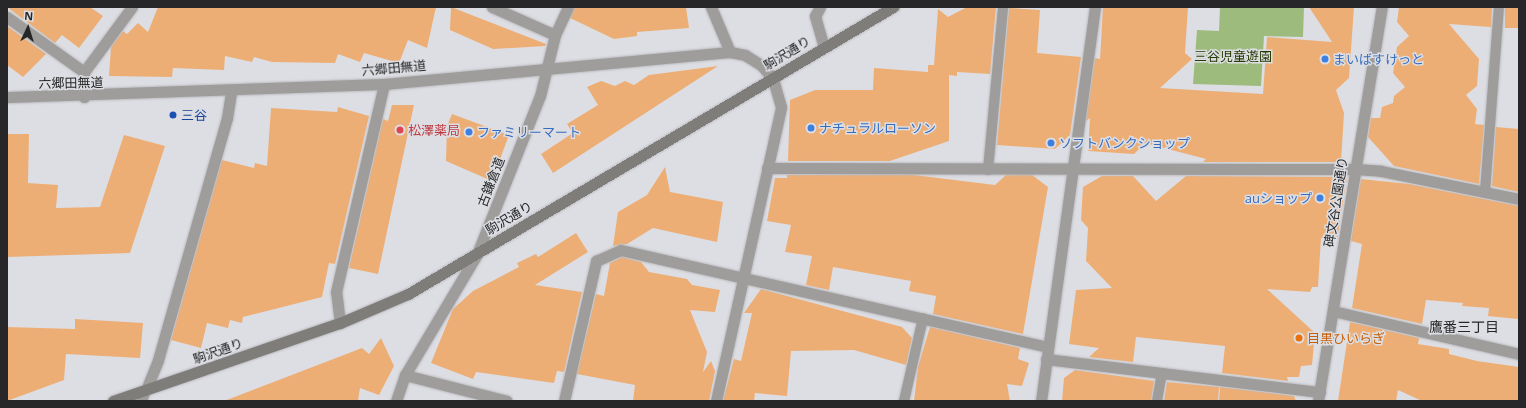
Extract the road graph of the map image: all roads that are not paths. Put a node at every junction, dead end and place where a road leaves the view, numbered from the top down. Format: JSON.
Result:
{"nodes":[{"id":1,"x":132,"y":7,"type":"edge"},
{"id":2,"x":492,"y":7,"type":"edge"},
{"id":3,"x":568,"y":7,"type":"edge"},
{"id":4,"x":711,"y":7,"type":"edge"},
{"id":5,"x":820,"y":7,"type":"edge"},
{"id":6,"x":893,"y":7,"type":"edge"},
{"id":7,"x":1003,"y":7,"type":"edge"},
{"id":8,"x":1095,"y":7,"type":"edge"},
{"id":9,"x":1382,"y":7,"type":"edge"},
{"id":10,"x":1499,"y":7,"type":"edge"},
{"id":11,"x":7,"y":17,"type":"edge"},
{"id":12,"x":555,"y":35,"type":"junction"},
{"id":13,"x":824,"y":47,"type":"junction"},
{"id":14,"x":730,"y":52,"type":"junction"},
{"id":15,"x":548,"y":68,"type":"junction"},
{"id":16,"x":84,"y":72,"type":"junction"},
{"id":17,"x":773,"y":79,"type":"junction"},
{"id":18,"x":384,"y":84,"type":"junction"},
{"id":19,"x":231,"y":92,"type":"junction"},
{"id":20,"x":7,"y":97,"type":"edge"},
{"id":21,"x":84,"y":97,"type":"junction"},
{"id":22,"x":767,"y":168,"type":"junction"},
{"id":23,"x":1354,"y":169,"type":"junction"},
{"id":24,"x":988,"y":170,"type":"junction"},
{"id":25,"x":1072,"y":170,"type":"junction"},
{"id":26,"x":1485,"y":192,"type":"junction"},
{"id":27,"x":1519,"y":199,"type":"edge"},
{"id":28,"x":477,"y":254,"type":"junction"},
{"id":29,"x":743,"y":275,"type":"junction"},
{"id":30,"x":1333,"y":311,"type":"junction"},
{"id":31,"x":923,"y":318,"type":"junction"},
{"id":32,"x":340,"y":323,"type":"junction"},
{"id":33,"x":1048,"y":347,"type":"junction"},
{"id":34,"x":1519,"y":354,"type":"edge"},
{"id":35,"x":1046,"y":360,"type":"junction"},
{"id":36,"x":1162,"y":373,"type":"junction"},
{"id":37,"x":405,"y":375,"type":"junction"},
{"id":38,"x":146,"y":390,"type":"junction"},
{"id":39,"x":1319,"y":397,"type":"edge"},
{"id":40,"x":114,"y":401,"type":"edge"},
{"id":41,"x":142,"y":401,"type":"edge"},
{"id":42,"x":396,"y":401,"type":"edge"},
{"id":43,"x":507,"y":401,"type":"edge"},
{"id":44,"x":564,"y":401,"type":"edge"},
{"id":45,"x":716,"y":401,"type":"edge"},
{"id":46,"x":904,"y":401,"type":"edge"},
{"id":47,"x":1041,"y":401,"type":"edge"},
{"id":48,"x":1157,"y":401,"type":"edge"}],
"edges":[{"from":1,"to":16,"type":"street"},
{"from":2,"to":12,"type":"street"},
{"from":3,"to":12,"type":"street","name":"古鎌倉道"},
{"from":4,"to":14,"type":"street"},
{"from":5,"to":13,"type":"street"},
{"from":6,"to":13,"type":"main road","name":"駒沢通り"},
{"from":7,"to":24,"type":"lane"},
{"from":8,"to":25,"type":"street"},
{"from":9,"to":23,"type":"street","name":"碑文谷公園通り"},
{"from":10,"to":26,"type":"lane"},
{"from":11,"to":16,"type":"street"},
{"from":12,"to":15,"type":"street","name":"古鎌倉道"},
{"from":13,"to":17,"type":"main road","name":"駒沢通り"},
{"from":14,"to":15,"type":"street","name":"六郷田無道"},
{"from":14,"to":17,"type":"street","name":"六郷田無道"},
{"from":15,"to":18,"type":"street","name":"六郷田無道"},
{"from":15,"to":28,"type":"street","name":"古鎌倉道"},
{"from":16,"to":21,"type":"street"},
{"from":17,"to":22,"type":"street"},
{"from":17,"to":28,"type":"main road","name":"駒沢通り"},
{"from":18,"to":19,"type":"street","name":"六郷田無道"},
{"from":18,"to":32,"type":"street"},
{"from":19,"to":21,"type":"street","name":"六郷田無道"},
{"from":19,"to":38,"type":"street"},
{"from":20,"to":21,"type":"street","name":"六郷田無道"},
{"from":22,"to":24,"type":"street"},
{"from":22,"to":29,"type":"street"},
{"from":23,"to":25,"type":"street"},
{"from":23,"to":26,"type":"street"},
{"from":23,"to":30,"type":"street","name":"碑文谷公園通り"},
{"from":24,"to":25,"type":"street"},
{"from":25,"to":33,"type":"street"},
{"from":26,"to":27,"type":"street"},
{"from":28,"to":32,"type":"main road","name":"駒沢通り"},
{"from":28,"to":37,"type":"street","name":"古鎌倉道"},
{"from":29,"to":31,"type":"street"},
{"from":29,"to":44,"type":"street"},
{"from":29,"to":45,"type":"street"},
{"from":30,"to":34,"type":"street"},
{"from":30,"to":39,"type":"street","name":"碑文谷公園通り"},
{"from":31,"to":33,"type":"street"},
{"from":31,"to":46,"type":"lane"},
{"from":32,"to":38,"type":"main road","name":"駒沢通り"},
{"from":33,"to":35,"type":"street"},
{"from":35,"to":36,"type":"street"},
{"from":35,"to":47,"type":"street"},
{"from":36,"to":39,"type":"street"},
{"from":36,"to":48,"type":"lane"},
{"from":37,"to":42,"type":"street","name":"古鎌倉道"},
{"from":37,"to":43,"type":"street"},
{"from":38,"to":40,"type":"main road","name":"駒沢通り"},
{"from":38,"to":41,"type":"lane"}]}
